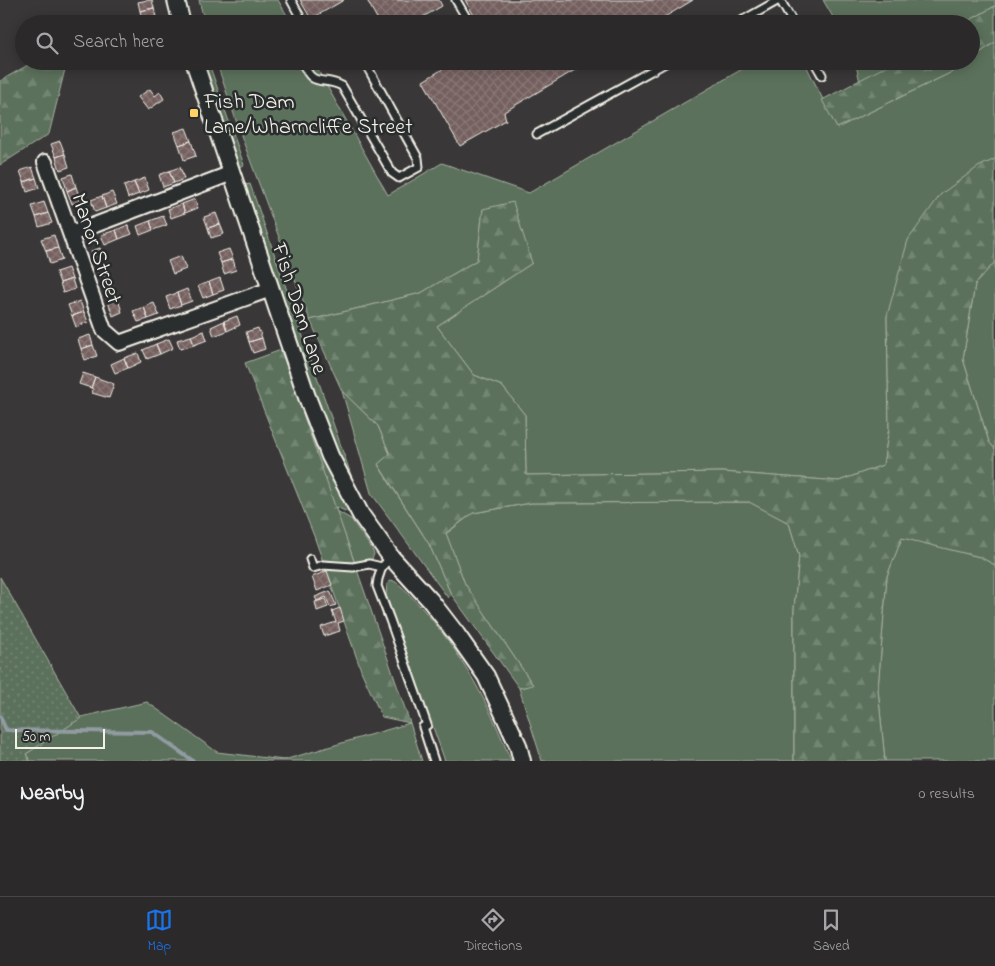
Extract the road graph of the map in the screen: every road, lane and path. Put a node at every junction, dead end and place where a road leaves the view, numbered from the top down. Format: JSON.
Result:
{"nodes":[{"id":1,"x":176,"y":0,"type":"edge"},
{"id":2,"x":291,"y":0,"type":"edge"},
{"id":3,"x":456,"y":0,"type":"edge"},
{"id":4,"x":780,"y":0,"type":"edge"},
{"id":5,"x":180,"y":15,"type":"edge"},
{"id":6,"x":299,"y":15,"type":"edge"},
{"id":7,"x":465,"y":15,"type":"edge"},
{"id":8,"x":752,"y":15,"type":"edge"},
{"id":9,"x":789,"y":15,"type":"edge"},
{"id":10,"x":197,"y":70,"type":"edge"},
{"id":11,"x":306,"y":70,"type":"edge"},
{"id":12,"x":369,"y":70,"type":"edge"},
{"id":13,"x":652,"y":70,"type":"edge"},
{"id":14,"x":819,"y":70,"type":"edge"},
{"id":15,"x":822,"y":75,"type":"dead end"},
{"id":16,"x":537,"y":134,"type":"dead end"},
{"id":17,"x":46,"y":162,"type":"dead end"},
{"id":18,"x":232,"y":174,"type":"junction"},
{"id":19,"x":72,"y":234,"type":"junction"},
{"id":20,"x":272,"y":289,"type":"junction"},
{"id":21,"x":310,"y":558,"type":"dead end"},
{"id":22,"x":387,"y":562,"type":"junction"},
{"id":23,"x":434,"y":761,"type":"edge"},
{"id":24,"x":522,"y":761,"type":"edge"}],
"edges":[{"from":1,"to":5,"type":"street"},
{"from":2,"to":6,"type":"lane"},
{"from":3,"to":7,"type":"lane"},
{"from":4,"to":8,"type":"lane"},
{"from":4,"to":9,"type":"lane"},
{"from":10,"to":18,"type":"street","name":"Fish Dam Lane"},
{"from":11,"to":12,"type":"lane"},
{"from":13,"to":16,"type":"lane"},
{"from":14,"to":15,"type":"lane"},
{"from":17,"to":19,"type":"street","name":"Manor Street"},
{"from":18,"to":19,"type":"street"},
{"from":18,"to":20,"type":"street","name":"Fish Dam Lane"},
{"from":19,"to":20,"type":"street","name":"Manor Street"},
{"from":20,"to":22,"type":"street","name":"Fish Dam Lane"},
{"from":21,"to":22,"type":"lane"},
{"from":22,"to":23,"type":"lane"},
{"from":22,"to":24,"type":"street","name":"Fish Dam Lane"}]}
